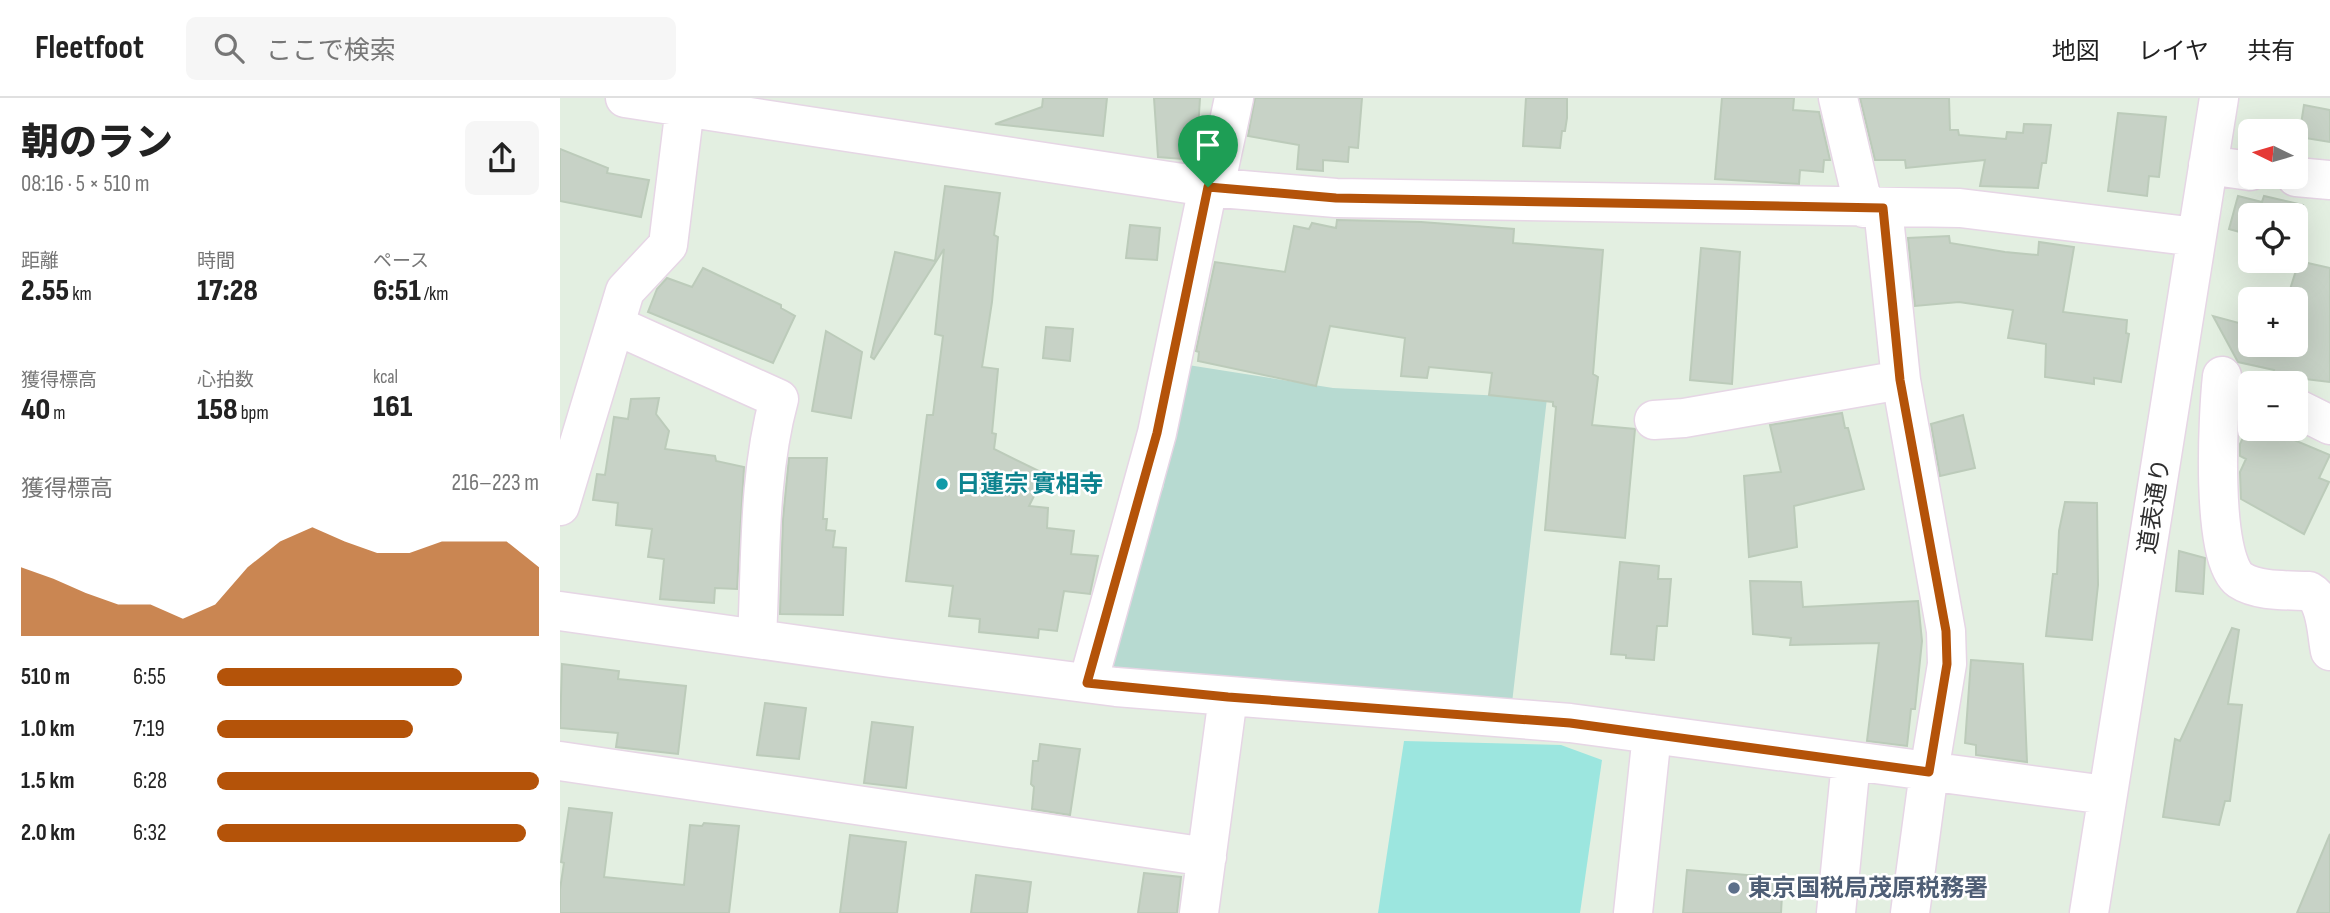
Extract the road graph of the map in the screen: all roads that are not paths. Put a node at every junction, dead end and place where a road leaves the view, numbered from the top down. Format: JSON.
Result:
{"nodes":[{"id":1,"x":625,"y":98,"type":"edge"},
{"id":2,"x":1234,"y":98,"type":"edge"},
{"id":3,"x":1838,"y":98,"type":"edge"},
{"id":4,"x":2219,"y":98,"type":"edge"},
{"id":5,"x":685,"y":107,"type":"junction"},
{"id":6,"x":2208,"y":165,"type":"junction"},
{"id":7,"x":2238,"y":169,"type":"edge"},
{"id":8,"x":2308,"y":178,"type":"edge"},
{"id":9,"x":2330,"y":180,"type":"edge"},
{"id":10,"x":1212,"y":187,"type":"junction"},
{"id":11,"x":1873,"y":208,"type":"junction"},
{"id":12,"x":2196,"y":237,"type":"junction"},
{"id":13,"x":615,"y":325,"type":"junction"},
{"id":14,"x":2176,"y":363,"type":"junction"},
{"id":15,"x":1900,"y":380,"type":"junction"},
{"id":16,"x":2236,"y":381,"type":"edge"},
{"id":17,"x":2308,"y":414,"type":"edge"},
{"id":18,"x":1654,"y":420,"type":"dead end"},
{"id":19,"x":2330,"y":425,"type":"edge"},
{"id":20,"x":560,"y":506,"type":"edge"},
{"id":21,"x":560,"y":611,"type":"edge"},
{"id":22,"x":757,"y":639,"type":"junction"},
{"id":23,"x":2330,"y":651,"type":"edge"},
{"id":24,"x":1087,"y":683,"type":"junction"},
{"id":25,"x":1228,"y":697,"type":"junction"},
{"id":26,"x":1652,"y":734,"type":"junction"},
{"id":27,"x":560,"y":761,"type":"edge"},
{"id":28,"x":1851,"y":762,"type":"junction"},
{"id":29,"x":1929,"y":772,"type":"junction"},
{"id":30,"x":2106,"y":795,"type":"junction"},
{"id":31,"x":1207,"y":857,"type":"junction"},
{"id":32,"x":1199,"y":913,"type":"edge"},
{"id":33,"x":1633,"y":913,"type":"edge"},
{"id":34,"x":1836,"y":913,"type":"edge"},
{"id":35,"x":1910,"y":913,"type":"edge"},
{"id":36,"x":2088,"y":913,"type":"edge"}],
"edges":[{"from":1,"to":5,"type":"street"},
{"from":2,"to":10,"type":"street"},
{"from":3,"to":11,"type":"street"},
{"from":4,"to":6,"type":"street","name":"道表通り"},
{"from":5,"to":10,"type":"street"},
{"from":5,"to":13,"type":"street"},
{"from":6,"to":7,"type":"street"},
{"from":6,"to":12,"type":"street","name":"道表通り"},
{"from":8,"to":9,"type":"street"},
{"from":10,"to":11,"type":"street"},
{"from":10,"to":24,"type":"street"},
{"from":11,"to":12,"type":"street"},
{"from":11,"to":15,"type":"street"},
{"from":12,"to":14,"type":"street","name":"道表通り"},
{"from":13,"to":20,"type":"street"},
{"from":13,"to":22,"type":"street"},
{"from":14,"to":16,"type":"street"},
{"from":14,"to":30,"type":"street","name":"道表通り"},
{"from":15,"to":18,"type":"street"},
{"from":15,"to":29,"type":"street"},
{"from":16,"to":23,"type":"street"},
{"from":17,"to":19,"type":"street"},
{"from":21,"to":22,"type":"street"},
{"from":22,"to":24,"type":"street"},
{"from":24,"to":25,"type":"street"},
{"from":25,"to":26,"type":"street"},
{"from":25,"to":31,"type":"street"},
{"from":26,"to":28,"type":"street"},
{"from":26,"to":33,"type":"street"},
{"from":27,"to":31,"type":"street"},
{"from":28,"to":29,"type":"street"},
{"from":28,"to":34,"type":"street"},
{"from":29,"to":30,"type":"street"},
{"from":29,"to":35,"type":"street"},
{"from":30,"to":36,"type":"street","name":"道表通り"},
{"from":31,"to":32,"type":"street"}]}
